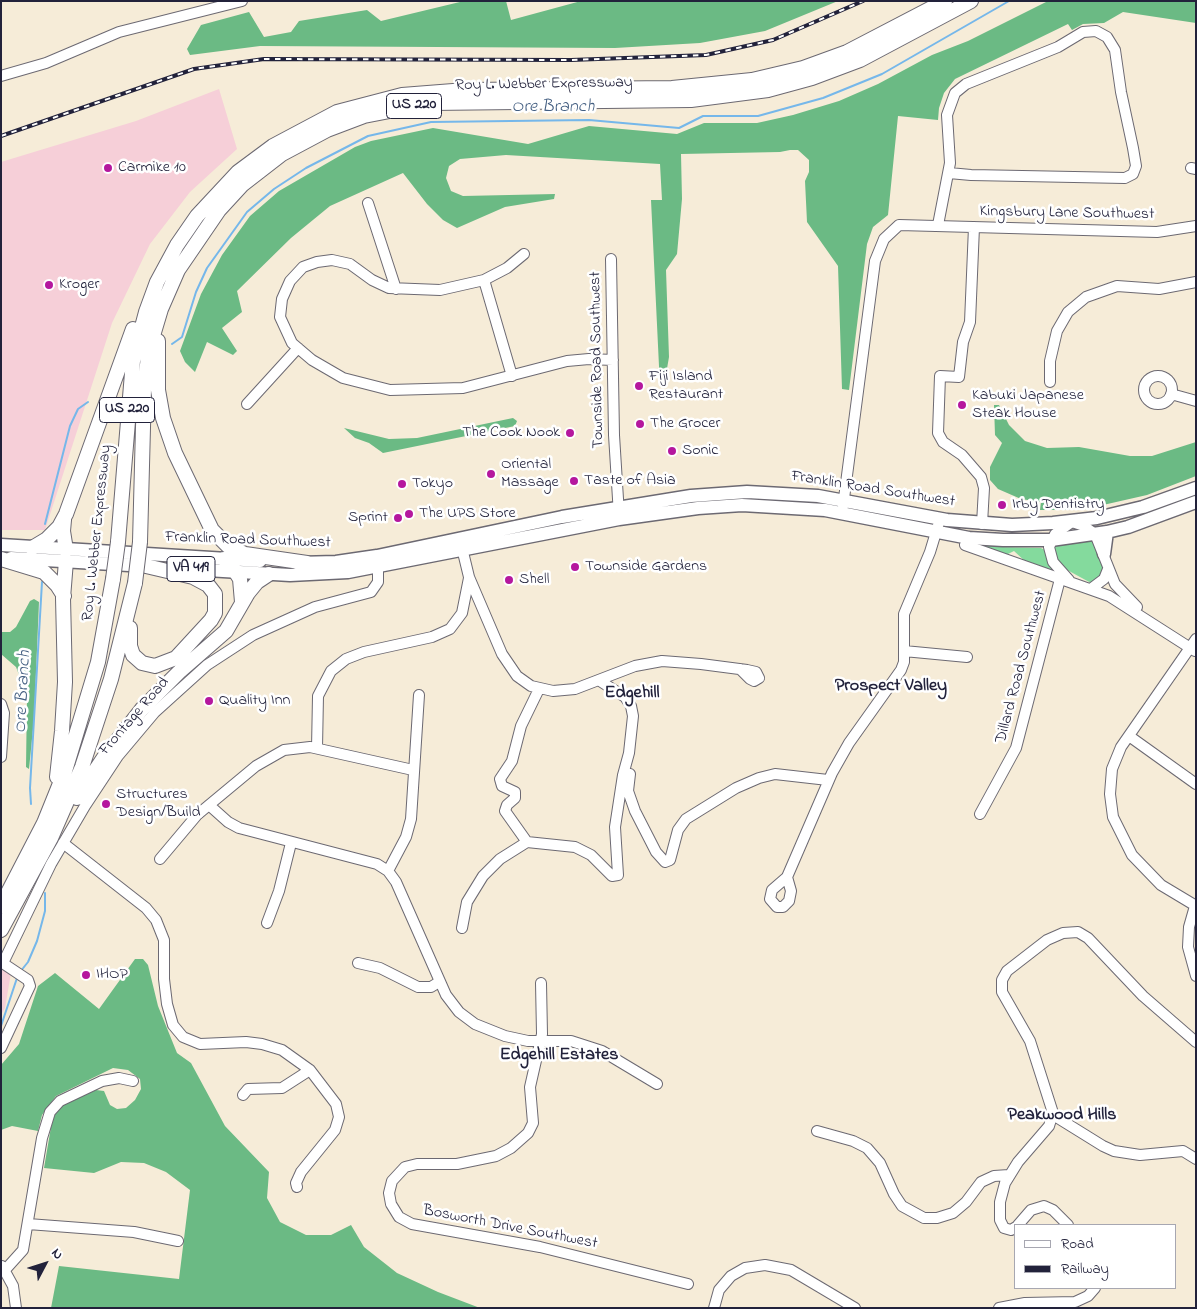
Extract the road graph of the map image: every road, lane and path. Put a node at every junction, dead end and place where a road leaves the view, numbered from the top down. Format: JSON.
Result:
{"nodes":[{"id":1,"x":242,"y":1,"type":"edge"},
{"id":2,"x":945,"y":1,"type":"edge"},
{"id":3,"x":971,"y":1,"type":"edge"},
{"id":4,"x":1,"y":76,"type":"edge"},
{"id":5,"x":949,"y":173,"type":"junction"},
{"id":6,"x":368,"y":203,"type":"dead end"},
{"id":7,"x":938,"y":226,"type":"junction"},
{"id":8,"x":1196,"y":226,"type":"edge"},
{"id":9,"x":974,"y":227,"type":"junction"},
{"id":10,"x":524,"y":254,"type":"dead end"},
{"id":11,"x":611,"y":259,"type":"dead end"},
{"id":12,"x":484,"y":280,"type":"junction"},
{"id":13,"x":157,"y":282,"type":"junction"},
{"id":14,"x":1196,"y":282,"type":"edge"},
{"id":15,"x":396,"y":289,"type":"junction"},
{"id":16,"x":161,"y":309,"type":"junction"},
{"id":17,"x":298,"y":348,"type":"junction"},
{"id":18,"x":613,"y":360,"type":"junction"},
{"id":19,"x":512,"y":376,"type":"junction"},
{"id":20,"x":1050,"y":382,"type":"dead end"},
{"id":21,"x":1171,"y":394,"type":"dead end"},
{"id":22,"x":1196,"y":401,"type":"edge"},
{"id":23,"x":247,"y":404,"type":"dead end"},
{"id":24,"x":1196,"y":488,"type":"edge"},
{"id":25,"x":1196,"y":502,"type":"edge"},
{"id":26,"x":843,"y":506,"type":"junction"},
{"id":27,"x":619,"y":513,"type":"junction"},
{"id":28,"x":66,"y":514,"type":"junction"},
{"id":29,"x":940,"y":519,"type":"junction"},
{"id":30,"x":1072,"y":522,"type":"junction"},
{"id":31,"x":982,"y":524,"type":"junction"},
{"id":32,"x":937,"y":533,"type":"junction"},
{"id":33,"x":1101,"y":533,"type":"junction"},
{"id":34,"x":1051,"y":540,"type":"junction"},
{"id":35,"x":461,"y":544,"type":"junction"},
{"id":36,"x":1,"y":545,"type":"edge"},
{"id":37,"x":965,"y":545,"type":"dead end"},
{"id":38,"x":32,"y":548,"type":"junction"},
{"id":39,"x":1104,"y":554,"type":"joint"},
{"id":40,"x":66,"y":555,"type":"junction"},
{"id":41,"x":1,"y":558,"type":"edge"},
{"id":42,"x":224,"y":559,"type":"junction"},
{"id":43,"x":378,"y":562,"type":"junction"},
{"id":44,"x":307,"y":563,"type":"junction"},
{"id":45,"x":146,"y":566,"type":"junction"},
{"id":46,"x":1108,"y":569,"type":"junction"},
{"id":47,"x":236,"y":572,"type":"junction"},
{"id":48,"x":270,"y":574,"type":"junction"},
{"id":49,"x":469,"y":577,"type":"junction"},
{"id":50,"x":1060,"y":579,"type":"junction"},
{"id":51,"x":1074,"y":583,"type":"junction"},
{"id":52,"x":1092,"y":588,"type":"junction"},
{"id":53,"x":64,"y":596,"type":"junction"},
{"id":54,"x":242,"y":602,"type":"junction"},
{"id":55,"x":129,"y":613,"type":"junction"},
{"id":56,"x":1154,"y":623,"type":"junction"},
{"id":57,"x":1194,"y":646,"type":"edge"},
{"id":58,"x":904,"y":651,"type":"junction"},
{"id":59,"x":967,"y":657,"type":"dead end"},
{"id":60,"x":740,"y":669,"type":"dead end"},
{"id":61,"x":600,"y":681,"type":"junction"},
{"id":62,"x":539,"y":689,"type":"junction"},
{"id":63,"x":419,"y":695,"type":"dead end"},
{"id":64,"x":1,"y":704,"type":"edge"},
{"id":65,"x":1129,"y":736,"type":"junction"},
{"id":66,"x":317,"y":748,"type":"junction"},
{"id":67,"x":1,"y":757,"type":"edge"},
{"id":68,"x":627,"y":761,"type":"junction"},
{"id":69,"x":413,"y":770,"type":"junction"},
{"id":70,"x":828,"y":780,"type":"junction"},
{"id":71,"x":1196,"y":784,"type":"edge"},
{"id":72,"x":209,"y":804,"type":"junction"},
{"id":73,"x":980,"y":814,"type":"dead end"},
{"id":74,"x":44,"y":823,"type":"junction"},
{"id":75,"x":57,"y":841,"type":"junction"},
{"id":76,"x":527,"y":842,"type":"junction"},
{"id":77,"x":291,"y":843,"type":"junction"},
{"id":78,"x":160,"y":859,"type":"dead end"},
{"id":79,"x":388,"y":871,"type":"junction"},
{"id":80,"x":787,"y":877,"type":"dead end"},
{"id":81,"x":1,"y":906,"type":"edge"},
{"id":82,"x":1195,"y":906,"type":"edge"},
{"id":83,"x":267,"y":923,"type":"dead end"},
{"id":84,"x":462,"y":928,"type":"dead end"},
{"id":85,"x":1,"y":930,"type":"edge"},
{"id":86,"x":2,"y":962,"type":"edge"},
{"id":87,"x":358,"y":963,"type":"dead end"},
{"id":88,"x":1196,"y":976,"type":"edge"},
{"id":89,"x":439,"y":982,"type":"junction"},
{"id":90,"x":541,"y":983,"type":"dead end"},
{"id":91,"x":541,"y":1041,"type":"junction"},
{"id":92,"x":1196,"y":1042,"type":"edge"},
{"id":93,"x":1,"y":1048,"type":"edge"},
{"id":94,"x":310,"y":1070,"type":"junction"},
{"id":95,"x":133,"y":1081,"type":"dead end"},
{"id":96,"x":657,"y":1084,"type":"dead end"},
{"id":97,"x":243,"y":1094,"type":"dead end"},
{"id":98,"x":1053,"y":1115,"type":"junction"},
{"id":99,"x":816,"y":1131,"type":"dead end"},
{"id":100,"x":1196,"y":1159,"type":"edge"},
{"id":101,"x":1009,"y":1175,"type":"junction"},
{"id":102,"x":297,"y":1187,"type":"dead end"},
{"id":103,"x":28,"y":1224,"type":"junction"},
{"id":104,"x":1019,"y":1224,"type":"edge"},
{"id":105,"x":1067,"y":1224,"type":"edge"},
{"id":106,"x":1014,"y":1228,"type":"edge"},
{"id":107,"x":178,"y":1241,"type":"dead end"},
{"id":108,"x":3,"y":1268,"type":"edge"},
{"id":109,"x":688,"y":1284,"type":"dead end"},
{"id":110,"x":1094,"y":1289,"type":"edge"},
{"id":111,"x":16,"y":1308,"type":"edge"},
{"id":112,"x":714,"y":1308,"type":"edge"},
{"id":113,"x":855,"y":1308,"type":"edge"},
{"id":114,"x":998,"y":1308,"type":"edge"}],
"edges":[{"from":1,"to":4,"type":"street"},
{"from":2,"to":13,"type":"highway","name":"Roy L. Webber Expressway","number":"US 220"},
{"from":3,"to":16,"type":"highway","name":"Roy L. Webber Expressway","number":"US 220"},
{"from":5,"to":5,"type":"street"},
{"from":5,"to":7,"type":"street"},
{"from":6,"to":15,"type":"street"},
{"from":7,"to":9,"type":"street","name":"Kingsbury Lane Southwest"},
{"from":7,"to":26,"type":"street","name":"Kingsbury Lane Southwest"},
{"from":8,"to":9,"type":"street","name":"Kingsbury Lane Southwest"},
{"from":9,"to":31,"type":"street"},
{"from":10,"to":12,"type":"street"},
{"from":11,"to":18,"type":"street","name":"Townside Road Southwest"},
{"from":12,"to":15,"type":"street"},
{"from":12,"to":19,"type":"street"},
{"from":13,"to":28,"type":"highway"},
{"from":13,"to":74,"type":"highway","name":"Roy L. Webber Expressway","number":"US 220","bridge":true},
{"from":14,"to":20,"type":"street"},
{"from":15,"to":17,"type":"street"},
{"from":16,"to":44,"type":"highway"},
{"from":16,"to":55,"type":"highway","name":"Roy L. Webber Expressway","number":"US 220","bridge":true},
{"from":17,"to":19,"type":"street"},
{"from":17,"to":23,"type":"street"},
{"from":18,"to":19,"type":"street"},
{"from":18,"to":27,"type":"street","name":"Townside Road Southwest"},
{"from":21,"to":22,"type":"street"},
{"from":24,"to":30,"type":"main road","name":"Franklin Road Southwest"},
{"from":25,"to":33,"type":"main road","name":"Franklin Road Southwest"},
{"from":26,"to":27,"type":"main road","name":"Franklin Road Southwest"},
{"from":26,"to":29,"type":"main road","name":"Franklin Road Southwest"},
{"from":26,"to":32,"type":"main road","name":"Franklin Road Southwest"},
{"from":27,"to":35,"type":"main road","name":"Franklin Road Southwest"},
{"from":28,"to":38,"type":"highway"},
{"from":28,"to":40,"type":"highway"},
{"from":29,"to":31,"type":"main road","name":"Franklin Road Southwest"},
{"from":29,"to":32,"type":"street"},
{"from":30,"to":31,"type":"main road","name":"Franklin Road Southwest"},
{"from":30,"to":33,"type":"street"},
{"from":30,"to":34,"type":"street"},
{"from":32,"to":34,"type":"main road","name":"Franklin Road Southwest"},
{"from":32,"to":58,"type":"street"},
{"from":33,"to":34,"type":"main road","name":"Franklin Road Southwest"},
{"from":33,"to":39,"type":"main road"},
{"from":34,"to":51,"type":"street"},
{"from":35,"to":43,"type":"main road","name":"Franklin Road Southwest"},
{"from":35,"to":49,"type":"street"},
{"from":36,"to":38,"type":"main road","number":"VA 419"},
{"from":37,"to":50,"type":"street"},
{"from":38,"to":40,"type":"main road","number":"VA 419"},
{"from":39,"to":46,"type":"street"},
{"from":40,"to":41,"type":"main road","number":"VA 419"},
{"from":40,"to":42,"type":"main road","name":"Franklin Road Southwest"},
{"from":40,"to":45,"type":"main road","number":"VA 419"},
{"from":40,"to":53,"type":"highway"},
{"from":41,"to":53,"type":"highway"},
{"from":42,"to":44,"type":"main road","name":"Franklin Road Southwest"},
{"from":42,"to":47,"type":"highway"},
{"from":43,"to":44,"type":"main road","name":"Franklin Road Southwest"},
{"from":43,"to":48,"type":"main road","name":"Franklin Road Southwest"},
{"from":43,"to":75,"type":"street","name":"Frontage Road"},
{"from":45,"to":47,"type":"main road","number":"VA 419"},
{"from":45,"to":55,"type":"highway"},
{"from":46,"to":52,"type":"street"},
{"from":46,"to":56,"type":"street"},
{"from":47,"to":48,"type":"main road","number":"VA 419"},
{"from":47,"to":54,"type":"highway"},
{"from":48,"to":54,"type":"highway"},
{"from":49,"to":62,"type":"street"},
{"from":49,"to":66,"type":"street"},
{"from":50,"to":51,"type":"street"},
{"from":50,"to":73,"type":"street","name":"Dillard Road Southwest"},
{"from":51,"to":52,"type":"street"},
{"from":52,"to":56,"type":"street"},
{"from":53,"to":74,"type":"highway"},
{"from":54,"to":75,"type":"highway"},
{"from":55,"to":75,"type":"highway","name":"Roy L. Webber Expressway","number":"US 220"},
{"from":56,"to":57,"type":"street"},
{"from":57,"to":65,"type":"street"},
{"from":58,"to":59,"type":"street"},
{"from":58,"to":70,"type":"street"},
{"from":60,"to":61,"type":"street"},
{"from":61,"to":62,"type":"street"},
{"from":61,"to":68,"type":"street"},
{"from":62,"to":76,"type":"street"},
{"from":63,"to":69,"type":"street"},
{"from":64,"to":67,"type":"street"},
{"from":65,"to":71,"type":"street"},
{"from":65,"to":82,"type":"street"},
{"from":66,"to":69,"type":"street"},
{"from":66,"to":72,"type":"street"},
{"from":68,"to":70,"type":"street"},
{"from":68,"to":76,"type":"street"},
{"from":69,"to":79,"type":"street"},
{"from":70,"to":80,"type":"street"},
{"from":72,"to":77,"type":"street"},
{"from":72,"to":78,"type":"street"},
{"from":74,"to":81,"type":"highway","number":"US 220"},
{"from":75,"to":85,"type":"highway","number":"US 220"},
{"from":75,"to":86,"type":"street","name":"Frontage Road"},
{"from":75,"to":94,"type":"street"},
{"from":76,"to":84,"type":"street"},
{"from":77,"to":79,"type":"street"},
{"from":77,"to":83,"type":"street"},
{"from":79,"to":89,"type":"street"},
{"from":82,"to":88,"type":"street"},
{"from":86,"to":93,"type":"street"},
{"from":87,"to":89,"type":"street"},
{"from":89,"to":91,"type":"street"},
{"from":90,"to":91,"type":"street","name":"Bosworth Drive Southwest"},
{"from":91,"to":96,"type":"street"},
{"from":91,"to":109,"type":"street","name":"Bosworth Drive Southwest"},
{"from":92,"to":98,"type":"street"},
{"from":94,"to":97,"type":"street"},
{"from":94,"to":102,"type":"street"},
{"from":95,"to":103,"type":"street"},
{"from":98,"to":100,"type":"street"},
{"from":98,"to":101,"type":"street"},
{"from":99,"to":101,"type":"street"},
{"from":101,"to":106,"type":"street"},
{"from":103,"to":107,"type":"street"},
{"from":103,"to":108,"type":"street"},
{"from":104,"to":105,"type":"street"},
{"from":108,"to":111,"type":"street"},
{"from":110,"to":114,"type":"street"},
{"from":112,"to":113,"type":"street"}]}
